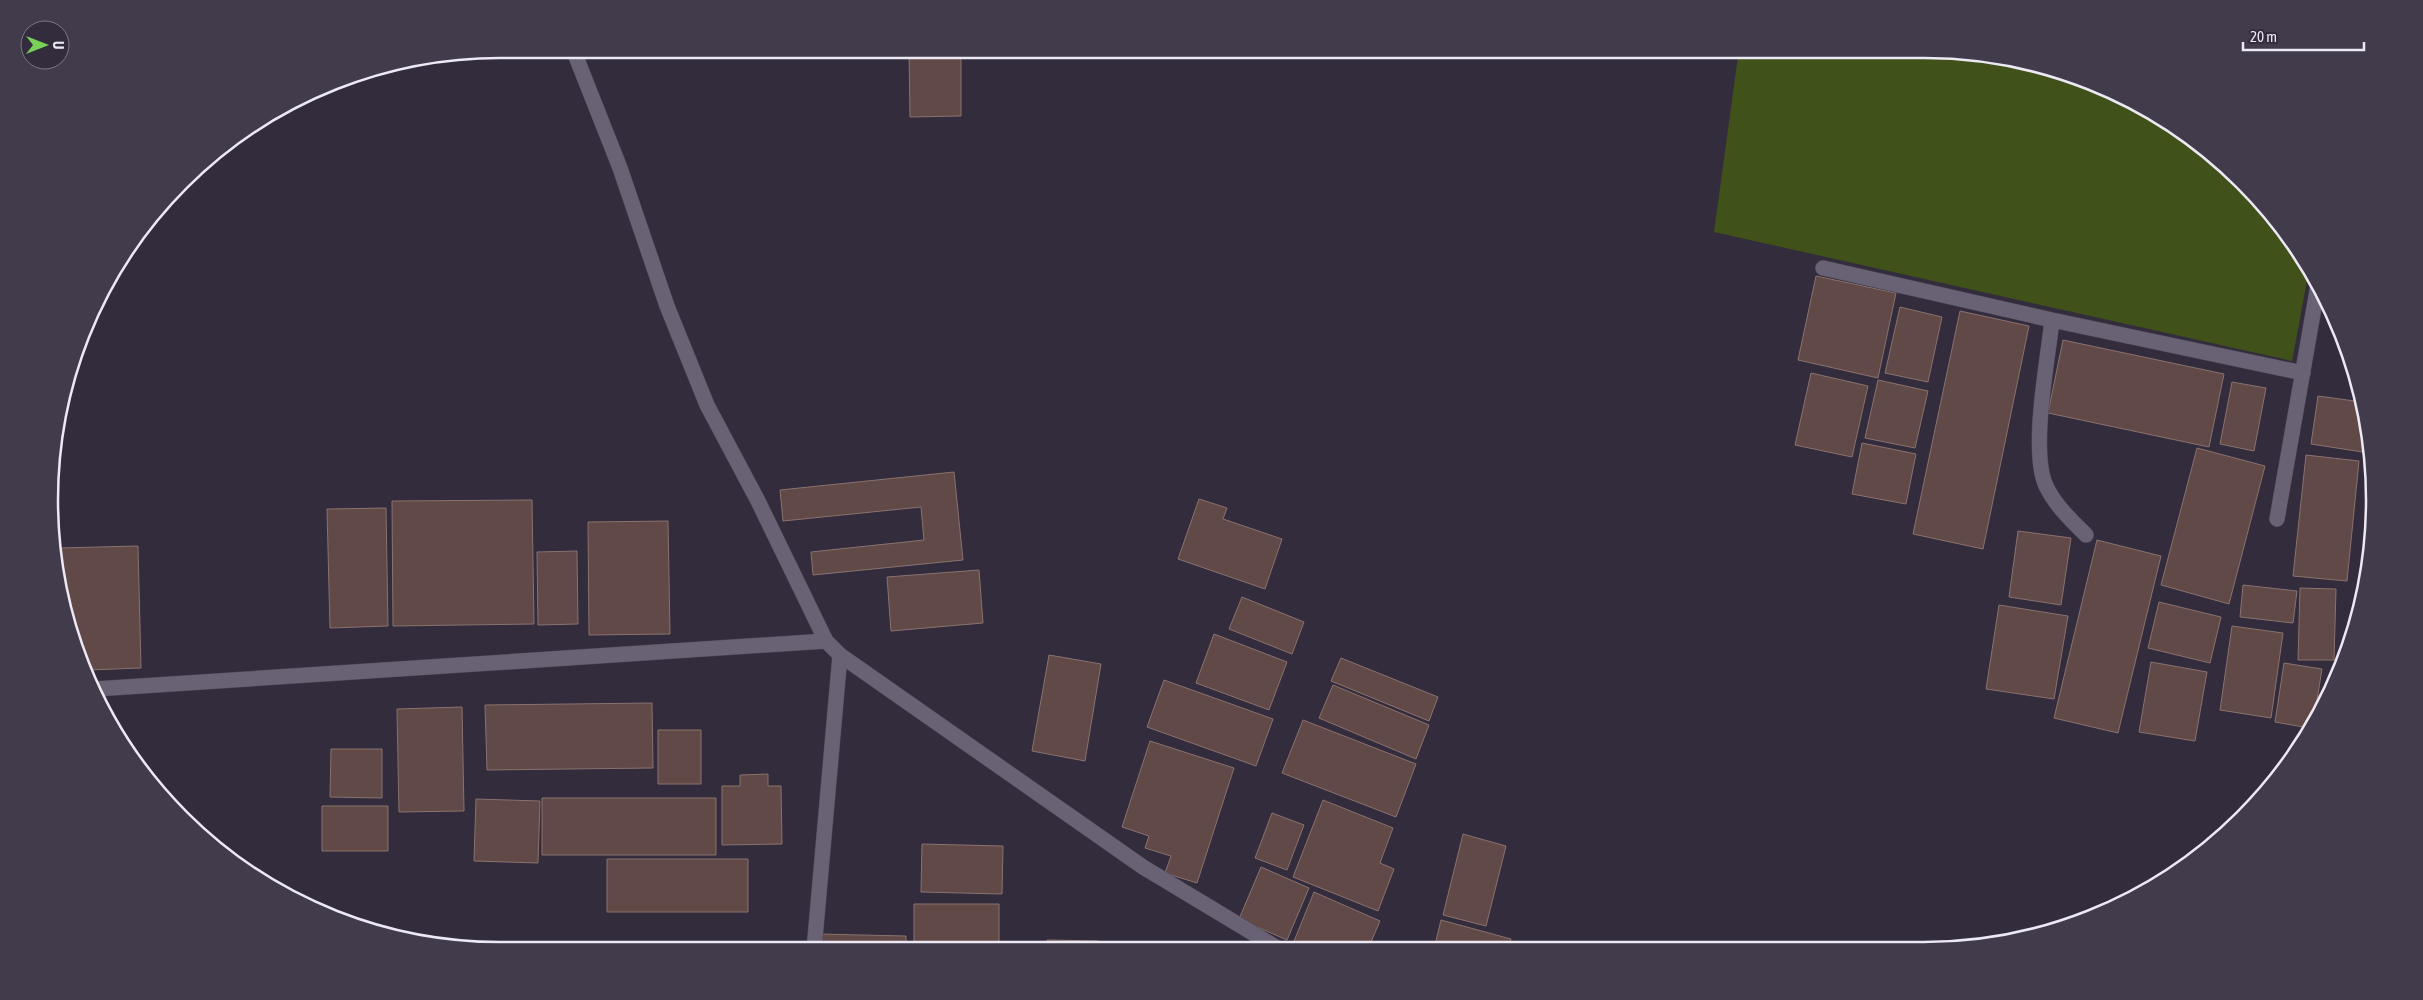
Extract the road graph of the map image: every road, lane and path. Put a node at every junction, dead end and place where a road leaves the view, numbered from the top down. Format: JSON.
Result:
{"nodes":[{"id":1,"x":577,"y":58,"type":"edge"},
{"id":2,"x":1823,"y":268,"type":"dead end"},
{"id":3,"x":2316,"y":297,"type":"edge"},
{"id":4,"x":2052,"y":320,"type":"junction"},
{"id":5,"x":2303,"y":374,"type":"junction"},
{"id":6,"x":2277,"y":518,"type":"dead end"},
{"id":7,"x":2086,"y":535,"type":"dead end"},
{"id":8,"x":826,"y":641,"type":"junction"},
{"id":9,"x":840,"y":656,"type":"junction"},
{"id":10,"x":100,"y":689,"type":"edge"},
{"id":11,"x":815,"y":942,"type":"edge"},
{"id":12,"x":1267,"y":942,"type":"edge"}],
"edges":[{"from":1,"to":8,"type":"street"},
{"from":2,"to":4,"type":"street"},
{"from":3,"to":5,"type":"street"},
{"from":4,"to":5,"type":"street"},
{"from":4,"to":7,"type":"street"},
{"from":5,"to":6,"type":"street"},
{"from":8,"to":9,"type":"street"},
{"from":8,"to":10,"type":"street"},
{"from":9,"to":11,"type":"street"},
{"from":9,"to":12,"type":"street"}]}
